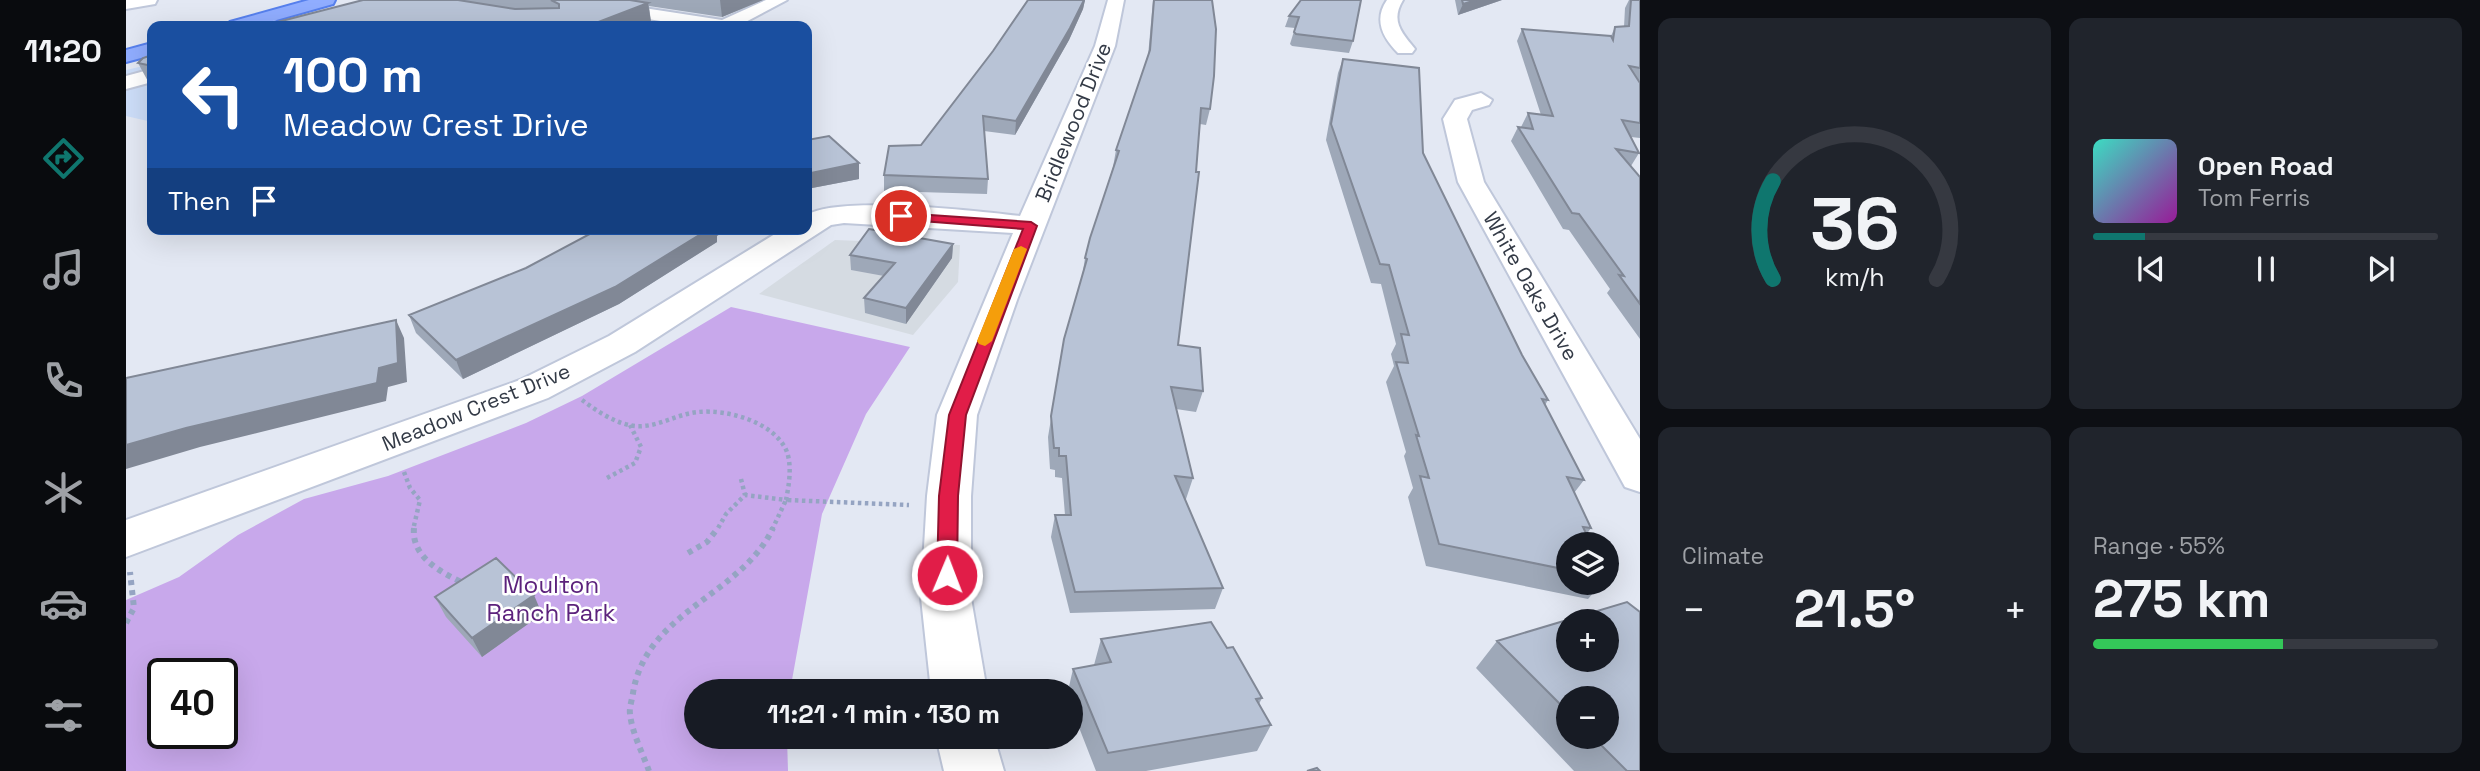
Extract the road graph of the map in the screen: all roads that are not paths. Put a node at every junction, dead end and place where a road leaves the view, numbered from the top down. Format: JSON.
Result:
{"nodes":[{"id":1,"x":149,"y":0,"type":"edge"},
{"id":2,"x":327,"y":0,"type":"edge"},
{"id":3,"x":560,"y":0,"type":"edge"},
{"id":4,"x":643,"y":0,"type":"edge"},
{"id":5,"x":779,"y":0,"type":"edge"},
{"id":6,"x":1116,"y":0,"type":"edge"},
{"id":7,"x":1395,"y":0,"type":"edge"},
{"id":8,"x":126,"y":4,"type":"edge"},
{"id":9,"x":619,"y":9,"type":"junction"},
{"id":10,"x":254,"y":21,"type":"edge"},
{"id":11,"x":693,"y":21,"type":"edge"},
{"id":12,"x":735,"y":21,"type":"edge"},
{"id":13,"x":1405,"y":49,"type":"dead end"},
{"id":14,"x":147,"y":50,"type":"edge"},
{"id":15,"x":126,"y":56,"type":"edge"},
{"id":16,"x":147,"y":77,"type":"edge"},
{"id":17,"x":126,"y":83,"type":"edge"},
{"id":18,"x":126,"y":90,"type":"edge"},
{"id":19,"x":147,"y":95,"type":"edge"},
{"id":20,"x":1481,"y":100,"type":"dead end"},
{"id":21,"x":812,"y":224,"type":"edge"},
{"id":22,"x":1031,"y":226,"type":"junction"},
{"id":23,"x":794,"y":235,"type":"edge"},
{"id":24,"x":1640,"y":477,"type":"edge"},
{"id":25,"x":128,"y":553,"type":"edge"},
{"id":26,"x":957,"y":679,"type":"edge"},
{"id":27,"x":968,"y":749,"type":"edge"},
{"id":28,"x":974,"y":771,"type":"edge"}],
"edges":[{"from":1,"to":8,"type":"street"},
{"from":2,"to":10,"type":"main road"},
{"from":3,"to":9,"type":"street"},
{"from":4,"to":9,"type":"street"},
{"from":5,"to":12,"type":"street"},
{"from":6,"to":22,"type":"street","name":"Bridlewood Drive"},
{"from":7,"to":13,"type":"street"},
{"from":9,"to":11,"type":"street"},
{"from":14,"to":15,"type":"main road"},
{"from":16,"to":17,"type":"street"},
{"from":18,"to":19,"type":"street"},
{"from":20,"to":24,"type":"street","name":"White Oaks Drive"},
{"from":21,"to":22,"type":"street","name":"Meadow Crest Drive"},
{"from":22,"to":26,"type":"street","name":"Bridlewood Drive"},
{"from":23,"to":25,"type":"street","name":"Meadow Crest Drive"},
{"from":27,"to":28,"type":"street"}]}
